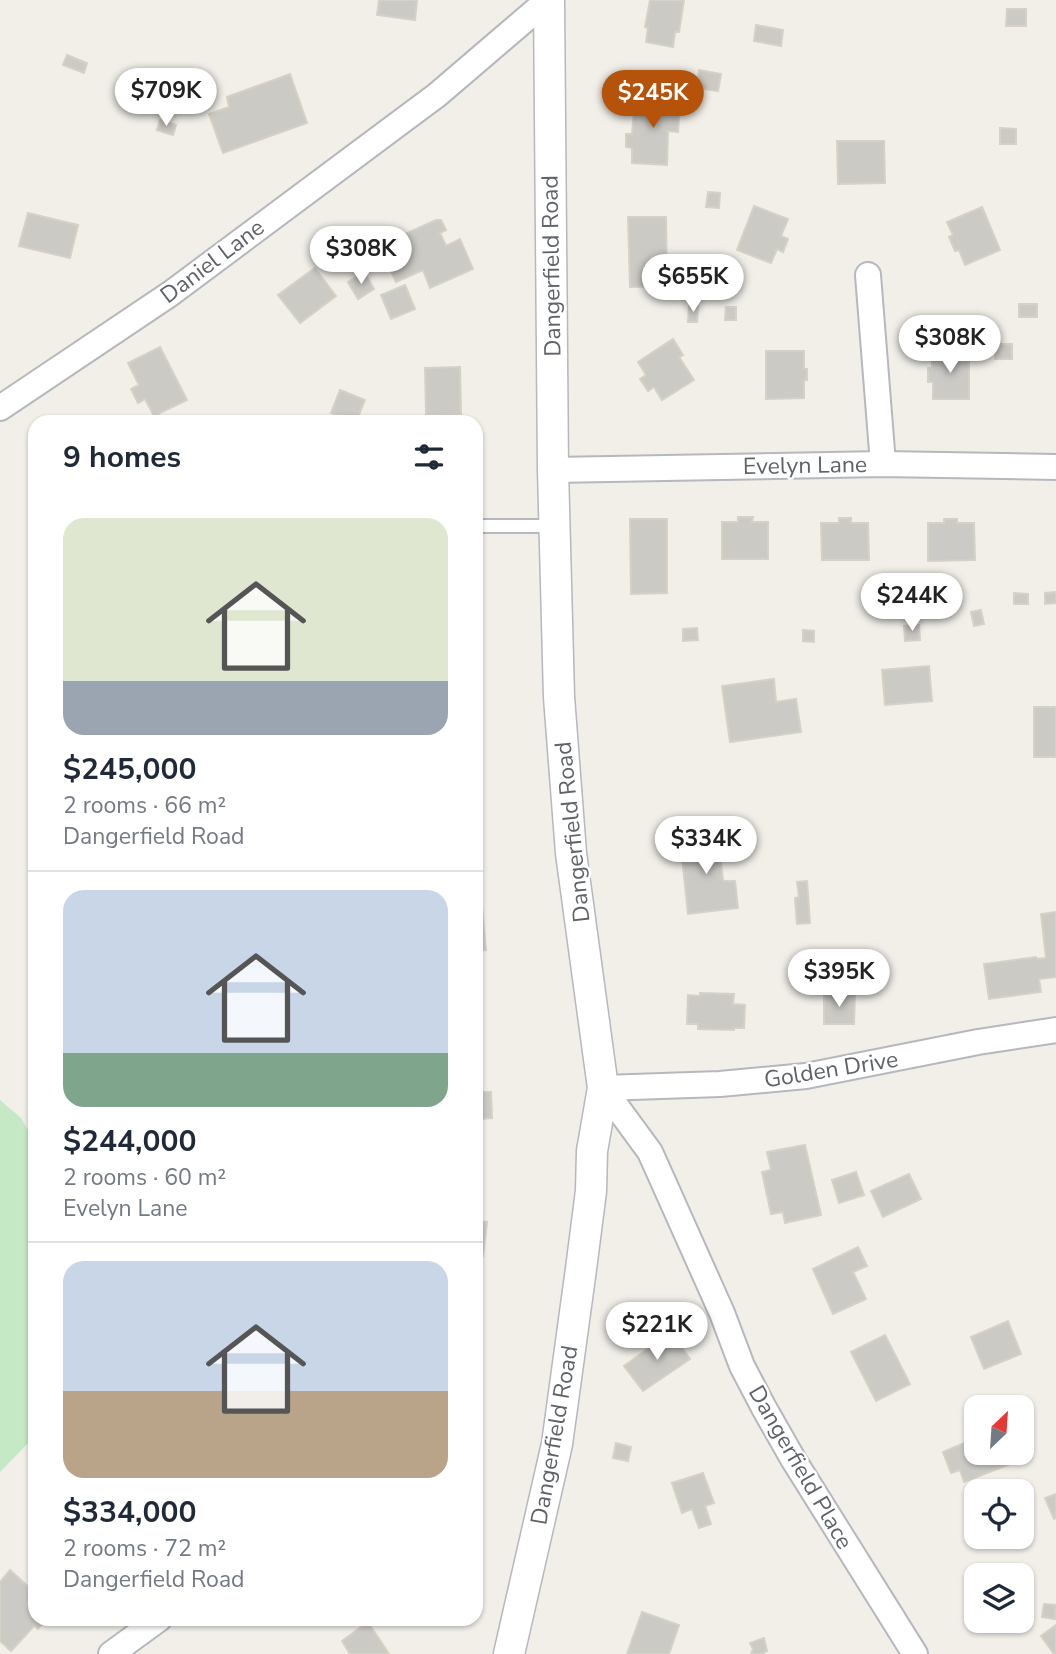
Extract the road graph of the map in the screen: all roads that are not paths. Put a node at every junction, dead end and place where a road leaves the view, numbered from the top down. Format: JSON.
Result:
{"nodes":[{"id":1,"x":548,"y":0,"type":"edge"},
{"id":2,"x":868,"y":275,"type":"dead end"},
{"id":3,"x":0,"y":408,"type":"edge"},
{"id":4,"x":883,"y":464,"type":"junction"},
{"id":5,"x":1056,"y":467,"type":"edge"},
{"id":6,"x":553,"y":470,"type":"junction"},
{"id":7,"x":483,"y":526,"type":"edge"},
{"id":8,"x":555,"y":526,"type":"junction"},
{"id":9,"x":1056,"y":1030,"type":"edge"},
{"id":10,"x":603,"y":1088,"type":"junction"},
{"id":11,"x":149,"y":1626,"type":"edge"},
{"id":12,"x":111,"y":1654,"type":"edge"},
{"id":13,"x":509,"y":1654,"type":"edge"},
{"id":14,"x":915,"y":1654,"type":"edge"}],
"edges":[{"from":1,"to":3,"type":"street","name":"Daniel Lane"},
{"from":1,"to":6,"type":"street","name":"Dangerfield Road"},
{"from":2,"to":4,"type":"street"},
{"from":4,"to":5,"type":"street","name":"Evelyn Lane"},
{"from":4,"to":6,"type":"street","name":"Evelyn Lane"},
{"from":6,"to":8,"type":"street","name":"Dangerfield Road"},
{"from":7,"to":8,"type":"lane"},
{"from":8,"to":10,"type":"street","name":"Dangerfield Road"},
{"from":9,"to":10,"type":"street","name":"Golden Drive"},
{"from":10,"to":13,"type":"street","name":"Dangerfield Road"},
{"from":10,"to":14,"type":"street","name":"Dangerfield Place"},
{"from":11,"to":12,"type":"street"}]}
